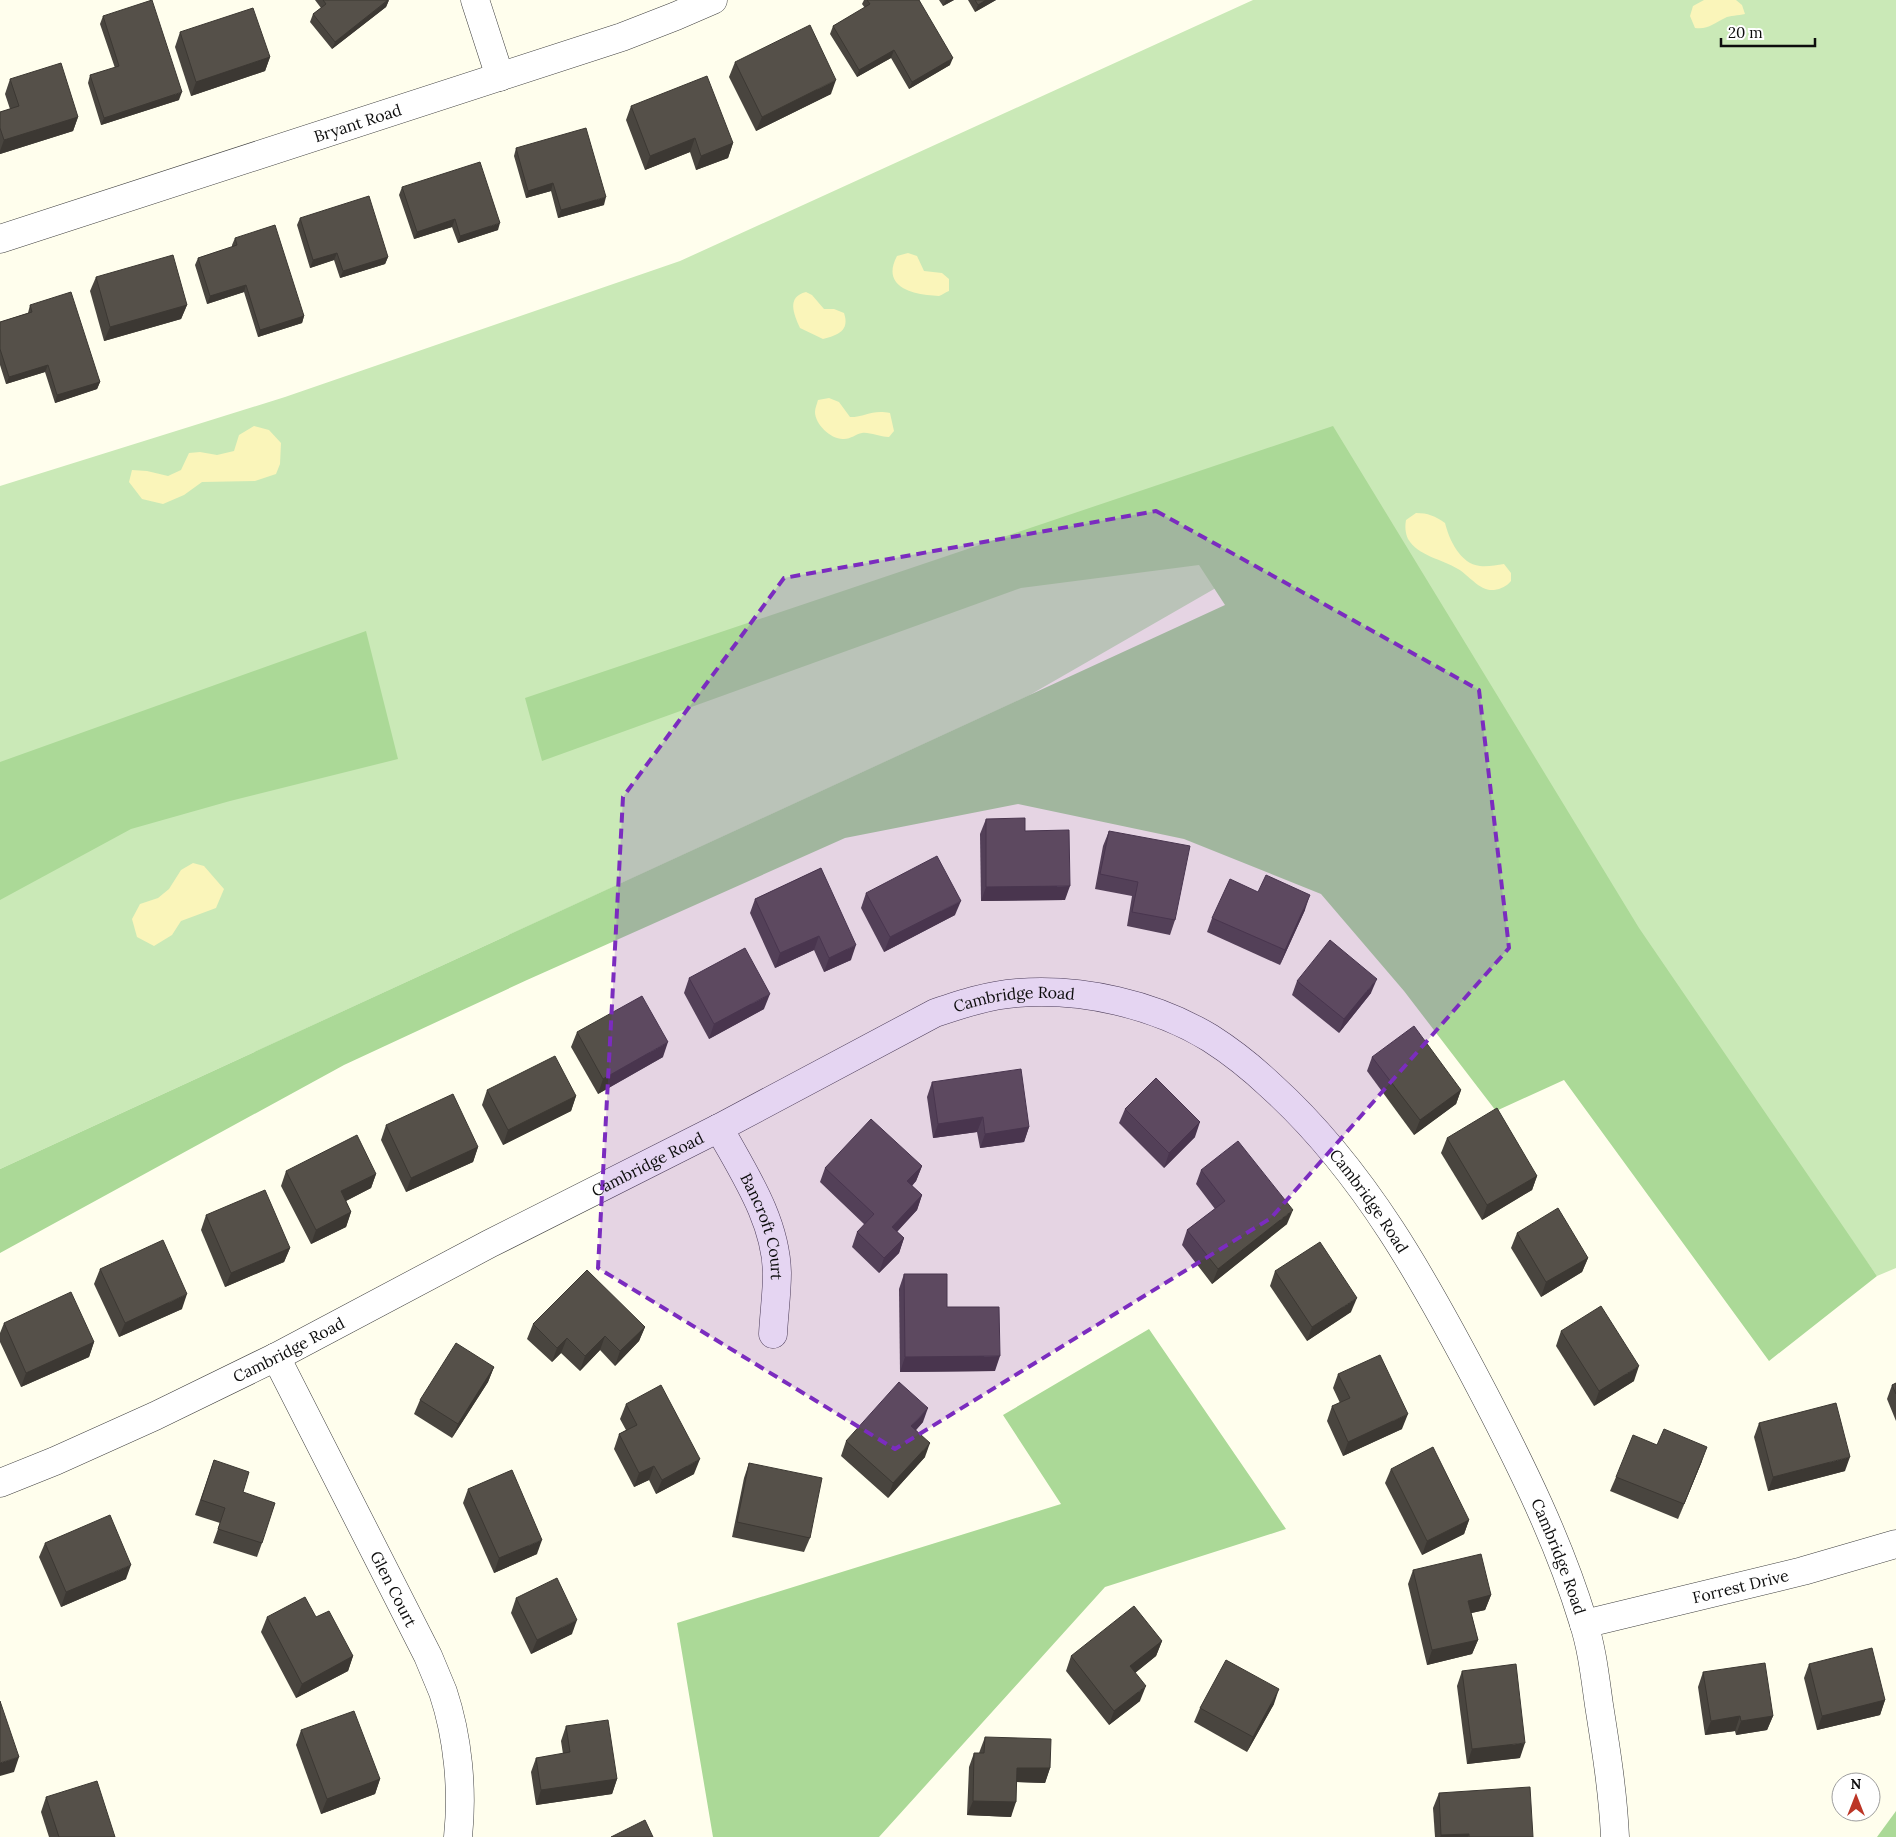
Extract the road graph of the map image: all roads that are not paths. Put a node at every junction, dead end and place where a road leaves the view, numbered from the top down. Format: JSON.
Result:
{"nodes":[{"id":1,"x":475,"y":0,"type":"edge"},
{"id":2,"x":713,"y":0,"type":"edge"},
{"id":3,"x":500,"y":77,"type":"junction"},
{"id":4,"x":0,"y":239,"type":"edge"},
{"id":5,"x":719,"y":1128,"type":"junction"},
{"id":6,"x":773,"y":1334,"type":"dead end"},
{"id":7,"x":276,"y":1356,"type":"junction"},
{"id":8,"x":0,"y":1483,"type":"edge"},
{"id":9,"x":1896,"y":1544,"type":"edge"},
{"id":10,"x":1584,"y":1624,"type":"junction"},
{"id":11,"x":458,"y":1837,"type":"edge"},
{"id":12,"x":1616,"y":1837,"type":"edge"}],
"edges":[{"from":1,"to":3,"type":"street"},
{"from":2,"to":3,"type":"street","name":"Bryant Road"},
{"from":3,"to":4,"type":"street","name":"Bryant Road"},
{"from":5,"to":6,"type":"street","name":"Bancroft Court"},
{"from":5,"to":7,"type":"street","name":"Cambridge Road"},
{"from":5,"to":10,"type":"street","name":"Cambridge Road"},
{"from":7,"to":8,"type":"street","name":"Cambridge Road"},
{"from":7,"to":11,"type":"street","name":"Glen Court"},
{"from":9,"to":10,"type":"street","name":"Forrest Drive"},
{"from":10,"to":12,"type":"street","name":"Cambridge Road"}]}
